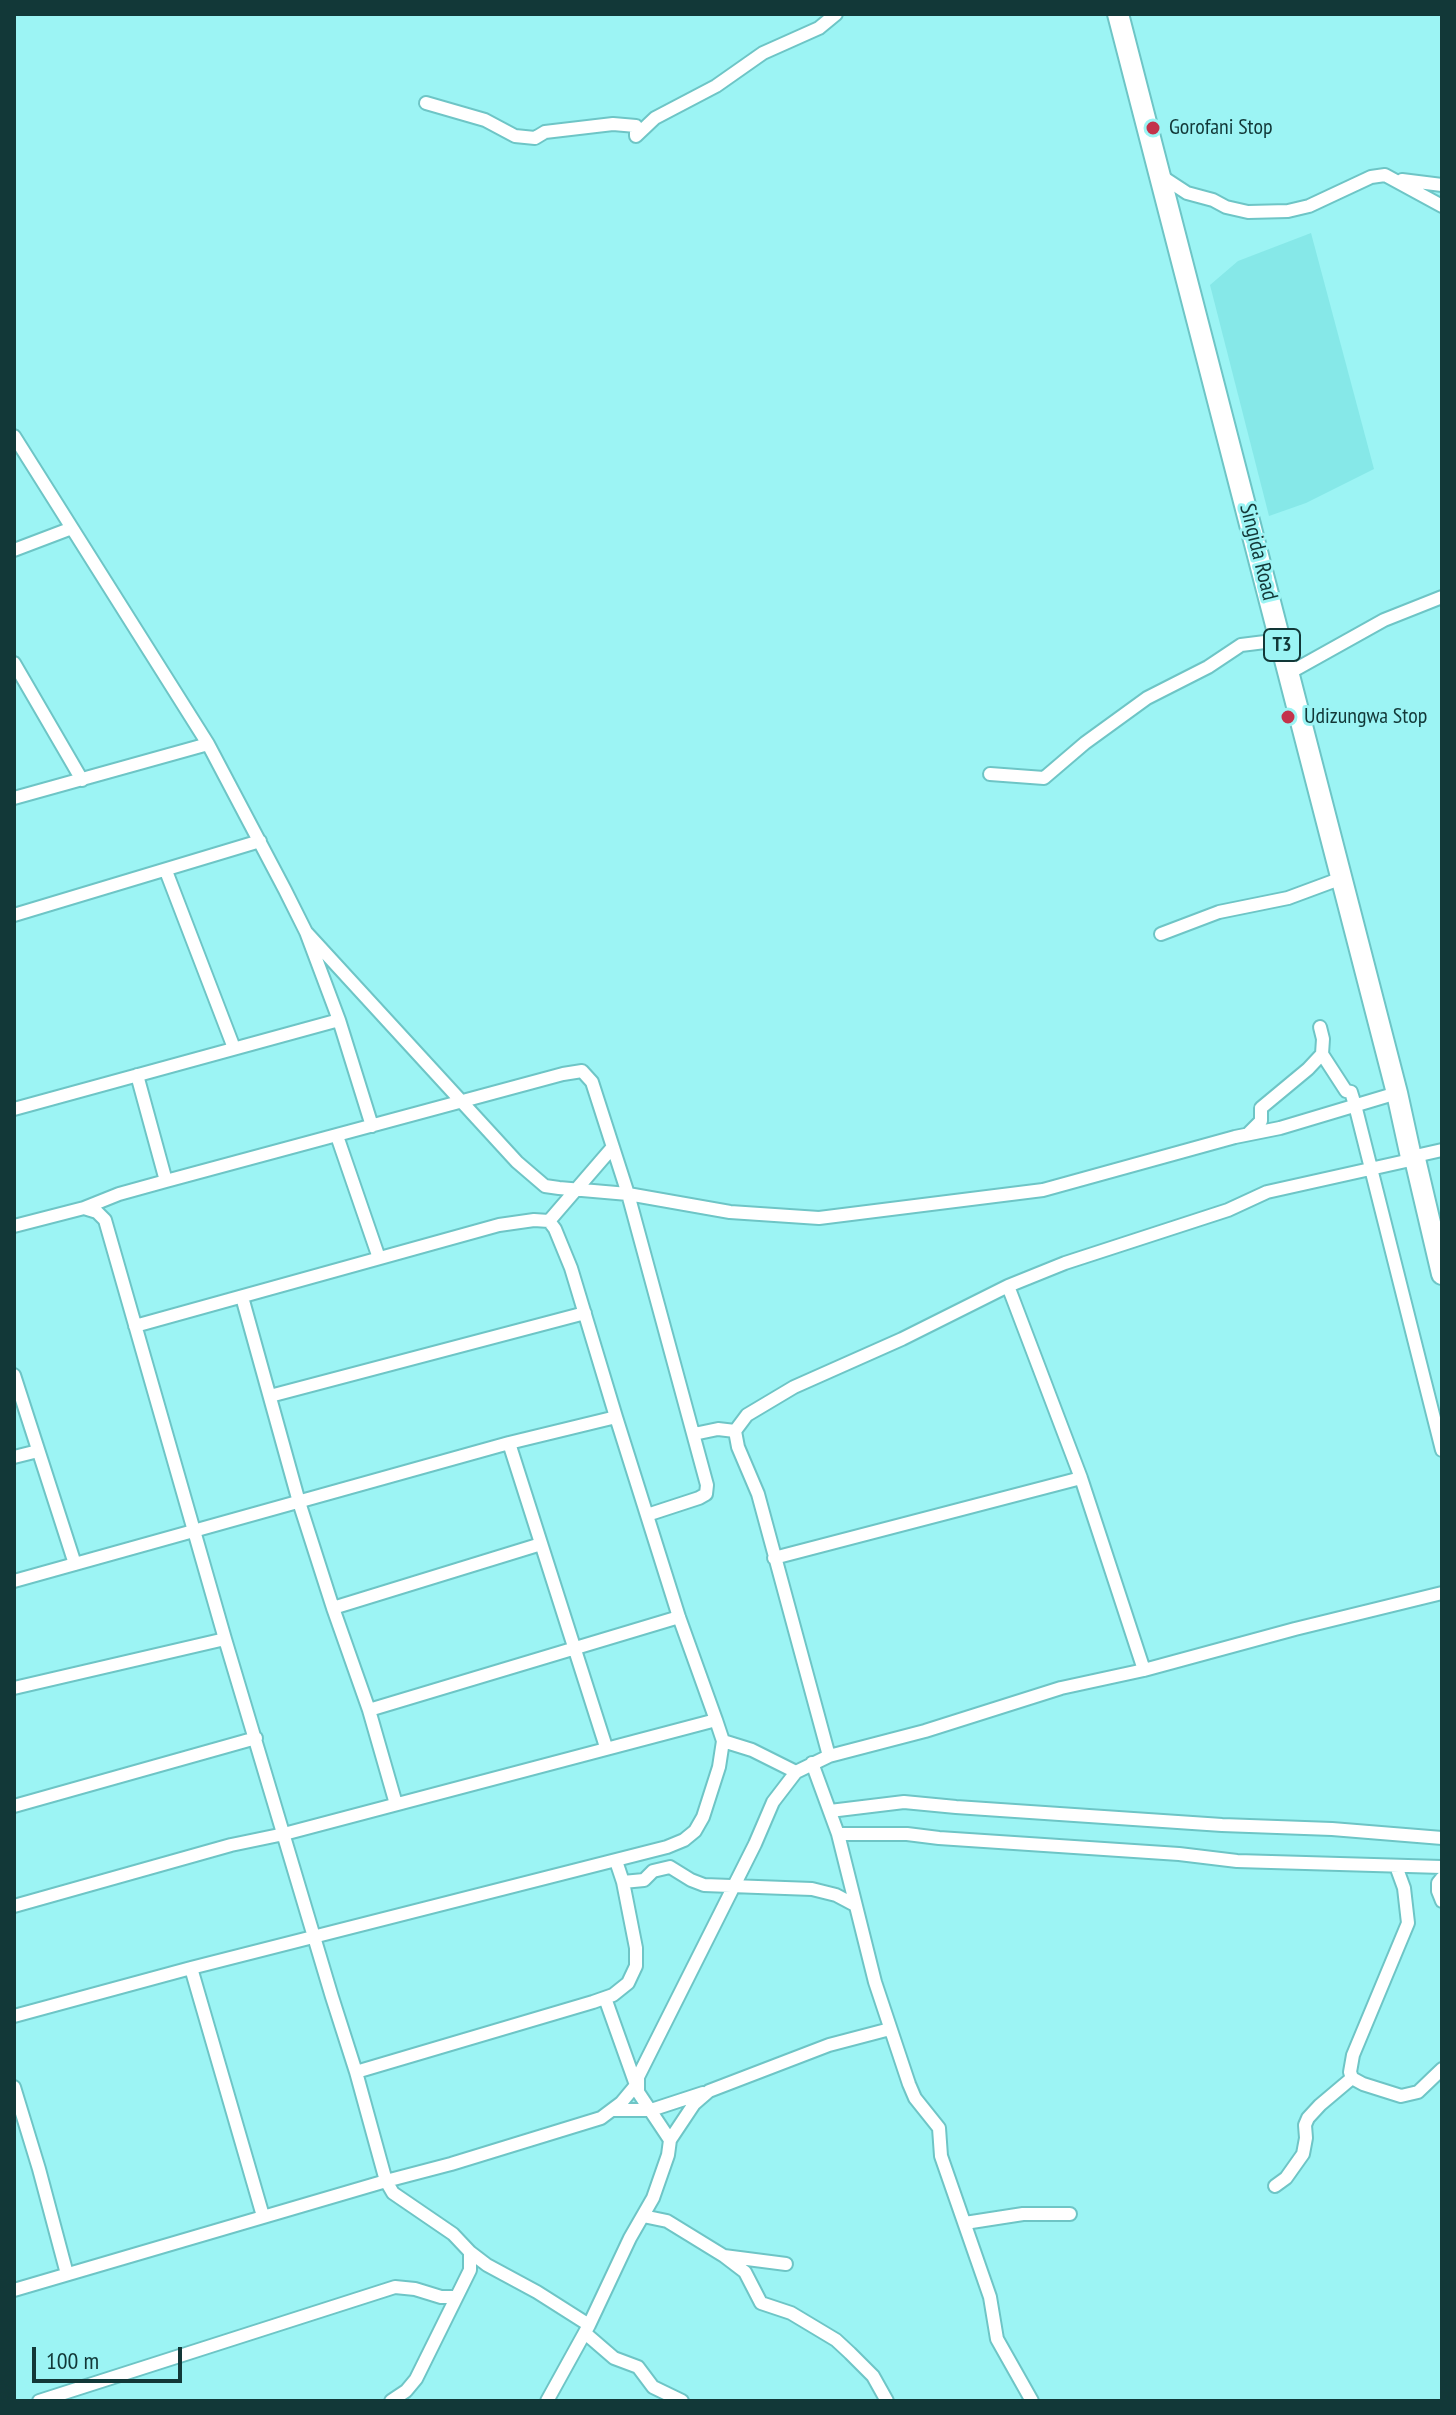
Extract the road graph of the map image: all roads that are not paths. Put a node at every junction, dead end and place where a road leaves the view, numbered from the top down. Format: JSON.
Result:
{"nodes":[{"id":1,"x":836,"y":14,"type":"edge"},
{"id":2,"x":1118,"y":14,"type":"edge"},
{"id":3,"x":426,"y":103,"type":"dead end"},
{"id":4,"x":1159,"y":175,"type":"junction"},
{"id":5,"x":1395,"y":179,"type":"junction"},
{"id":6,"x":1442,"y":185,"type":"edge"},
{"id":7,"x":1442,"y":206,"type":"edge"},
{"id":8,"x":14,"y":436,"type":"edge"},
{"id":9,"x":72,"y":528,"type":"junction"},
{"id":10,"x":14,"y":550,"type":"edge"},
{"id":11,"x":1442,"y":597,"type":"edge"},
{"id":12,"x":1281,"y":640,"type":"junction"},
{"id":13,"x":14,"y":663,"type":"edge"},
{"id":14,"x":1289,"y":673,"type":"junction"},
{"id":15,"x":208,"y":744,"type":"junction"},
{"id":16,"x":990,"y":774,"type":"dead end"},
{"id":17,"x":82,"y":780,"type":"junction"},
{"id":18,"x":14,"y":798,"type":"edge"},
{"id":19,"x":260,"y":841,"type":"junction"},
{"id":20,"x":166,"y":871,"type":"junction"},
{"id":21,"x":1342,"y":878,"type":"junction"},
{"id":22,"x":14,"y":915,"type":"edge"},
{"id":23,"x":306,"y":932,"type":"junction"},
{"id":24,"x":1161,"y":934,"type":"dead end"},
{"id":25,"x":339,"y":1020,"type":"junction"},
{"id":26,"x":1320,"y":1027,"type":"dead end"},
{"id":27,"x":234,"y":1048,"type":"junction"},
{"id":28,"x":1322,"y":1054,"type":"junction"},
{"id":29,"x":137,"y":1075,"type":"junction"},
{"id":30,"x":1397,"y":1093,"type":"junction"},
{"id":31,"x":460,"y":1101,"type":"junction"},
{"id":32,"x":1355,"y":1105,"type":"junction"},
{"id":33,"x":14,"y":1109,"type":"edge"},
{"id":34,"x":372,"y":1126,"type":"junction"},
{"id":35,"x":1248,"y":1134,"type":"junction"},
{"id":36,"x":337,"y":1136,"type":"junction"},
{"id":37,"x":612,"y":1148,"type":"junction"},
{"id":38,"x":1442,"y":1150,"type":"edge"},
{"id":39,"x":1413,"y":1158,"type":"junction"},
{"id":40,"x":1373,"y":1170,"type":"junction"},
{"id":41,"x":166,"y":1181,"type":"junction"},
{"id":42,"x":575,"y":1189,"type":"junction"},
{"id":43,"x":628,"y":1194,"type":"junction"},
{"id":44,"x":84,"y":1208,"type":"junction"},
{"id":45,"x":549,"y":1221,"type":"junction"},
{"id":46,"x":14,"y":1226,"type":"edge"},
{"id":47,"x":379,"y":1258,"type":"junction"},
{"id":48,"x":1442,"y":1274,"type":"edge"},
{"id":49,"x":1008,"y":1286,"type":"junction"},
{"id":50,"x":242,"y":1297,"type":"junction"},
{"id":51,"x":585,"y":1313,"type":"junction"},
{"id":52,"x":135,"y":1326,"type":"junction"},
{"id":53,"x":14,"y":1375,"type":"edge"},
{"id":54,"x":270,"y":1396,"type":"junction"},
{"id":55,"x":616,"y":1417,"type":"junction"},
{"id":56,"x":735,"y":1431,"type":"junction"},
{"id":57,"x":694,"y":1434,"type":"junction"},
{"id":58,"x":509,"y":1443,"type":"junction"},
{"id":59,"x":1442,"y":1450,"type":"edge"},
{"id":60,"x":38,"y":1451,"type":"junction"},
{"id":61,"x":14,"y":1457,"type":"edge"},
{"id":62,"x":1081,"y":1478,"type":"junction"},
{"id":63,"x":299,"y":1502,"type":"junction"},
{"id":64,"x":647,"y":1515,"type":"junction"},
{"id":65,"x":194,"y":1531,"type":"junction"},
{"id":66,"x":541,"y":1544,"type":"junction"},
{"id":67,"x":774,"y":1558,"type":"junction"},
{"id":68,"x":75,"y":1564,"type":"junction"},
{"id":69,"x":14,"y":1581,"type":"edge"},
{"id":70,"x":1442,"y":1593,"type":"edge"},
{"id":71,"x":333,"y":1608,"type":"junction"},
{"id":72,"x":679,"y":1617,"type":"junction"},
{"id":73,"x":225,"y":1639,"type":"junction"},
{"id":74,"x":574,"y":1648,"type":"junction"},
{"id":75,"x":1144,"y":1670,"type":"junction"},
{"id":76,"x":14,"y":1688,"type":"edge"},
{"id":77,"x":369,"y":1710,"type":"junction"},
{"id":78,"x":716,"y":1720,"type":"junction"},
{"id":79,"x":256,"y":1738,"type":"junction"},
{"id":80,"x":723,"y":1741,"type":"junction"},
{"id":81,"x":606,"y":1747,"type":"junction"},
{"id":82,"x":829,"y":1756,"type":"junction"},
{"id":83,"x":812,"y":1763,"type":"junction"},
{"id":84,"x":796,"y":1772,"type":"junction"},
{"id":85,"x":396,"y":1804,"type":"junction"},
{"id":86,"x":14,"y":1806,"type":"edge"},
{"id":87,"x":830,"y":1811,"type":"junction"},
{"id":88,"x":284,"y":1834,"type":"junction"},
{"id":89,"x":838,"y":1834,"type":"junction"},
{"id":90,"x":1442,"y":1838,"type":"edge"},
{"id":91,"x":616,"y":1861,"type":"junction"},
{"id":92,"x":1396,"y":1866,"type":"junction"},
{"id":93,"x":1442,"y":1867,"type":"edge"},
{"id":94,"x":1442,"y":1878,"type":"edge"},
{"id":95,"x":623,"y":1882,"type":"junction"},
{"id":96,"x":733,"y":1886,"type":"junction"},
{"id":97,"x":1442,"y":1901,"type":"edge"},
{"id":98,"x":853,"y":1904,"type":"junction"},
{"id":99,"x":14,"y":1906,"type":"edge"},
{"id":100,"x":314,"y":1937,"type":"junction"},
{"id":101,"x":191,"y":1968,"type":"junction"},
{"id":102,"x":605,"y":1998,"type":"junction"},
{"id":103,"x":14,"y":2016,"type":"edge"},
{"id":104,"x":890,"y":2029,"type":"junction"},
{"id":105,"x":1442,"y":2069,"type":"edge"},
{"id":106,"x":356,"y":2072,"type":"junction"},
{"id":107,"x":1352,"y":2078,"type":"junction"},
{"id":108,"x":636,"y":2085,"type":"junction"},
{"id":109,"x":14,"y":2087,"type":"edge"},
{"id":110,"x":709,"y":2091,"type":"junction"},
{"id":111,"x":613,"y":2110,"type":"junction"},
{"id":112,"x":651,"y":2110,"type":"junction"},
{"id":113,"x":670,"y":2140,"type":"junction"},
{"id":114,"x":386,"y":2181,"type":"junction"},
{"id":115,"x":1275,"y":2186,"type":"dead end"},
{"id":116,"x":1070,"y":2214,"type":"dead end"},
{"id":117,"x":263,"y":2216,"type":"junction"},
{"id":118,"x":643,"y":2216,"type":"junction"},
{"id":119,"x":965,"y":2223,"type":"junction"},
{"id":120,"x":470,"y":2252,"type":"junction"},
{"id":121,"x":724,"y":2256,"type":"junction"},
{"id":122,"x":786,"y":2264,"type":"dead end"},
{"id":123,"x":67,"y":2274,"type":"junction"},
{"id":124,"x":14,"y":2290,"type":"edge"},
{"id":125,"x":456,"y":2297,"type":"junction"},
{"id":126,"x":587,"y":2329,"type":"junction"},
{"id":127,"x":39,"y":2401,"type":"edge"},
{"id":128,"x":391,"y":2401,"type":"edge"},
{"id":129,"x":547,"y":2401,"type":"edge"},
{"id":130,"x":682,"y":2401,"type":"edge"},
{"id":131,"x":887,"y":2401,"type":"edge"},
{"id":132,"x":1032,"y":2401,"type":"edge"}],
"edges":[{"from":1,"to":3,"type":"street"},
{"from":2,"to":4,"type":"highway","name":"Singida Road","number":"T3"},
{"from":4,"to":5,"type":"street"},
{"from":4,"to":12,"type":"highway","name":"Singida Road","number":"T3"},
{"from":5,"to":6,"type":"street"},
{"from":5,"to":7,"type":"street"},
{"from":8,"to":9,"type":"street"},
{"from":9,"to":10,"type":"street"},
{"from":9,"to":15,"type":"street"},
{"from":11,"to":14,"type":"street"},
{"from":12,"to":14,"type":"highway","name":"Singida Road","number":"T3"},
{"from":12,"to":16,"type":"street"},
{"from":13,"to":17,"type":"street"},
{"from":14,"to":21,"type":"highway","name":"Singida Road","number":"T3"},
{"from":15,"to":17,"type":"street"},
{"from":15,"to":19,"type":"street"},
{"from":17,"to":18,"type":"street"},
{"from":19,"to":20,"type":"street"},
{"from":19,"to":23,"type":"street"},
{"from":20,"to":22,"type":"street"},
{"from":20,"to":27,"type":"street"},
{"from":21,"to":24,"type":"street"},
{"from":21,"to":30,"type":"highway","name":"Singida Road","number":"T3"},
{"from":23,"to":25,"type":"street"},
{"from":23,"to":31,"type":"street"},
{"from":25,"to":27,"type":"street"},
{"from":25,"to":34,"type":"street"},
{"from":26,"to":28,"type":"street"},
{"from":27,"to":29,"type":"street"},
{"from":28,"to":32,"type":"street"},
{"from":28,"to":35,"type":"street"},
{"from":29,"to":33,"type":"street"},
{"from":29,"to":41,"type":"street"},
{"from":30,"to":32,"type":"street"},
{"from":30,"to":39,"type":"highway","name":"Singida Road","number":"T3"},
{"from":31,"to":34,"type":"street"},
{"from":31,"to":37,"type":"street"},
{"from":31,"to":42,"type":"street"},
{"from":32,"to":35,"type":"street"},
{"from":32,"to":40,"type":"street"},
{"from":34,"to":36,"type":"street"},
{"from":35,"to":43,"type":"street"},
{"from":36,"to":41,"type":"street"},
{"from":36,"to":47,"type":"street"},
{"from":37,"to":42,"type":"street"},
{"from":37,"to":43,"type":"street"},
{"from":38,"to":39,"type":"street"},
{"from":39,"to":40,"type":"street"},
{"from":39,"to":48,"type":"highway","name":"Singida Road","number":"T3"},
{"from":40,"to":49,"type":"street"},
{"from":40,"to":59,"type":"street"},
{"from":41,"to":44,"type":"street"},
{"from":42,"to":43,"type":"street"},
{"from":42,"to":45,"type":"street"},
{"from":43,"to":57,"type":"street"},
{"from":44,"to":46,"type":"street"},
{"from":44,"to":52,"type":"street"},
{"from":45,"to":47,"type":"street"},
{"from":45,"to":51,"type":"street"},
{"from":47,"to":50,"type":"street"},
{"from":49,"to":56,"type":"street"},
{"from":49,"to":62,"type":"street"},
{"from":50,"to":52,"type":"street"},
{"from":50,"to":54,"type":"street"},
{"from":51,"to":54,"type":"street"},
{"from":51,"to":55,"type":"street"},
{"from":52,"to":65,"type":"street"},
{"from":53,"to":60,"type":"street"},
{"from":54,"to":63,"type":"street"},
{"from":55,"to":58,"type":"street"},
{"from":55,"to":64,"type":"street"},
{"from":56,"to":57,"type":"street"},
{"from":56,"to":67,"type":"street"},
{"from":57,"to":64,"type":"street"},
{"from":58,"to":63,"type":"street"},
{"from":58,"to":66,"type":"street"},
{"from":60,"to":61,"type":"street"},
{"from":60,"to":68,"type":"street"},
{"from":62,"to":67,"type":"street"},
{"from":62,"to":75,"type":"street"},
{"from":63,"to":65,"type":"street"},
{"from":63,"to":71,"type":"street"},
{"from":64,"to":72,"type":"street"},
{"from":65,"to":68,"type":"street"},
{"from":65,"to":73,"type":"street"},
{"from":66,"to":71,"type":"street"},
{"from":66,"to":74,"type":"street"},
{"from":67,"to":82,"type":"street"},
{"from":68,"to":69,"type":"street"},
{"from":70,"to":75,"type":"street"},
{"from":71,"to":77,"type":"street"},
{"from":72,"to":74,"type":"street"},
{"from":72,"to":78,"type":"street"},
{"from":73,"to":76,"type":"street"},
{"from":73,"to":79,"type":"street"},
{"from":74,"to":77,"type":"street"},
{"from":74,"to":81,"type":"street"},
{"from":75,"to":82,"type":"street"},
{"from":77,"to":85,"type":"street"},
{"from":78,"to":80,"type":"street"},
{"from":78,"to":81,"type":"street"},
{"from":79,"to":86,"type":"street"},
{"from":79,"to":88,"type":"street"},
{"from":80,"to":84,"type":"street"},
{"from":80,"to":91,"type":"street"},
{"from":81,"to":85,"type":"street"},
{"from":82,"to":83,"type":"street"},
{"from":83,"to":84,"type":"street"},
{"from":83,"to":87,"type":"street"},
{"from":84,"to":96,"type":"street"},
{"from":85,"to":88,"type":"street"},
{"from":87,"to":89,"type":"street"},
{"from":87,"to":90,"type":"street"},
{"from":88,"to":99,"type":"street"},
{"from":88,"to":100,"type":"street"},
{"from":89,"to":92,"type":"street"},
{"from":89,"to":98,"type":"street"},
{"from":91,"to":95,"type":"street"},
{"from":91,"to":100,"type":"street"},
{"from":92,"to":93,"type":"street"},
{"from":92,"to":107,"type":"street"},
{"from":94,"to":97,"type":"street"},
{"from":95,"to":96,"type":"street"},
{"from":95,"to":102,"type":"street"},
{"from":96,"to":98,"type":"street"},
{"from":96,"to":108,"type":"street"},
{"from":98,"to":104,"type":"street"},
{"from":100,"to":101,"type":"street"},
{"from":100,"to":106,"type":"street"},
{"from":101,"to":103,"type":"street"},
{"from":101,"to":117,"type":"street"},
{"from":102,"to":106,"type":"street"},
{"from":102,"to":108,"type":"street"},
{"from":104,"to":110,"type":"street"},
{"from":104,"to":119,"type":"street"},
{"from":105,"to":107,"type":"street"},
{"from":106,"to":114,"type":"street"},
{"from":107,"to":115,"type":"street"},
{"from":108,"to":111,"type":"street"},
{"from":108,"to":112,"type":"street"},
{"from":109,"to":123,"type":"street"},
{"from":110,"to":112,"type":"street"},
{"from":110,"to":113,"type":"street"},
{"from":111,"to":112,"type":"street"},
{"from":111,"to":114,"type":"street"},
{"from":112,"to":113,"type":"street"},
{"from":113,"to":118,"type":"street"},
{"from":114,"to":117,"type":"street"},
{"from":114,"to":120,"type":"street"},
{"from":116,"to":119,"type":"street"},
{"from":117,"to":123,"type":"street"},
{"from":118,"to":121,"type":"street"},
{"from":118,"to":126,"type":"street"},
{"from":119,"to":132,"type":"street"},
{"from":120,"to":125,"type":"street"},
{"from":120,"to":126,"type":"street"},
{"from":121,"to":122,"type":"street"},
{"from":121,"to":131,"type":"street"},
{"from":123,"to":124,"type":"street"},
{"from":125,"to":127,"type":"street"},
{"from":125,"to":128,"type":"street"},
{"from":126,"to":129,"type":"street"},
{"from":126,"to":130,"type":"street"}]}
